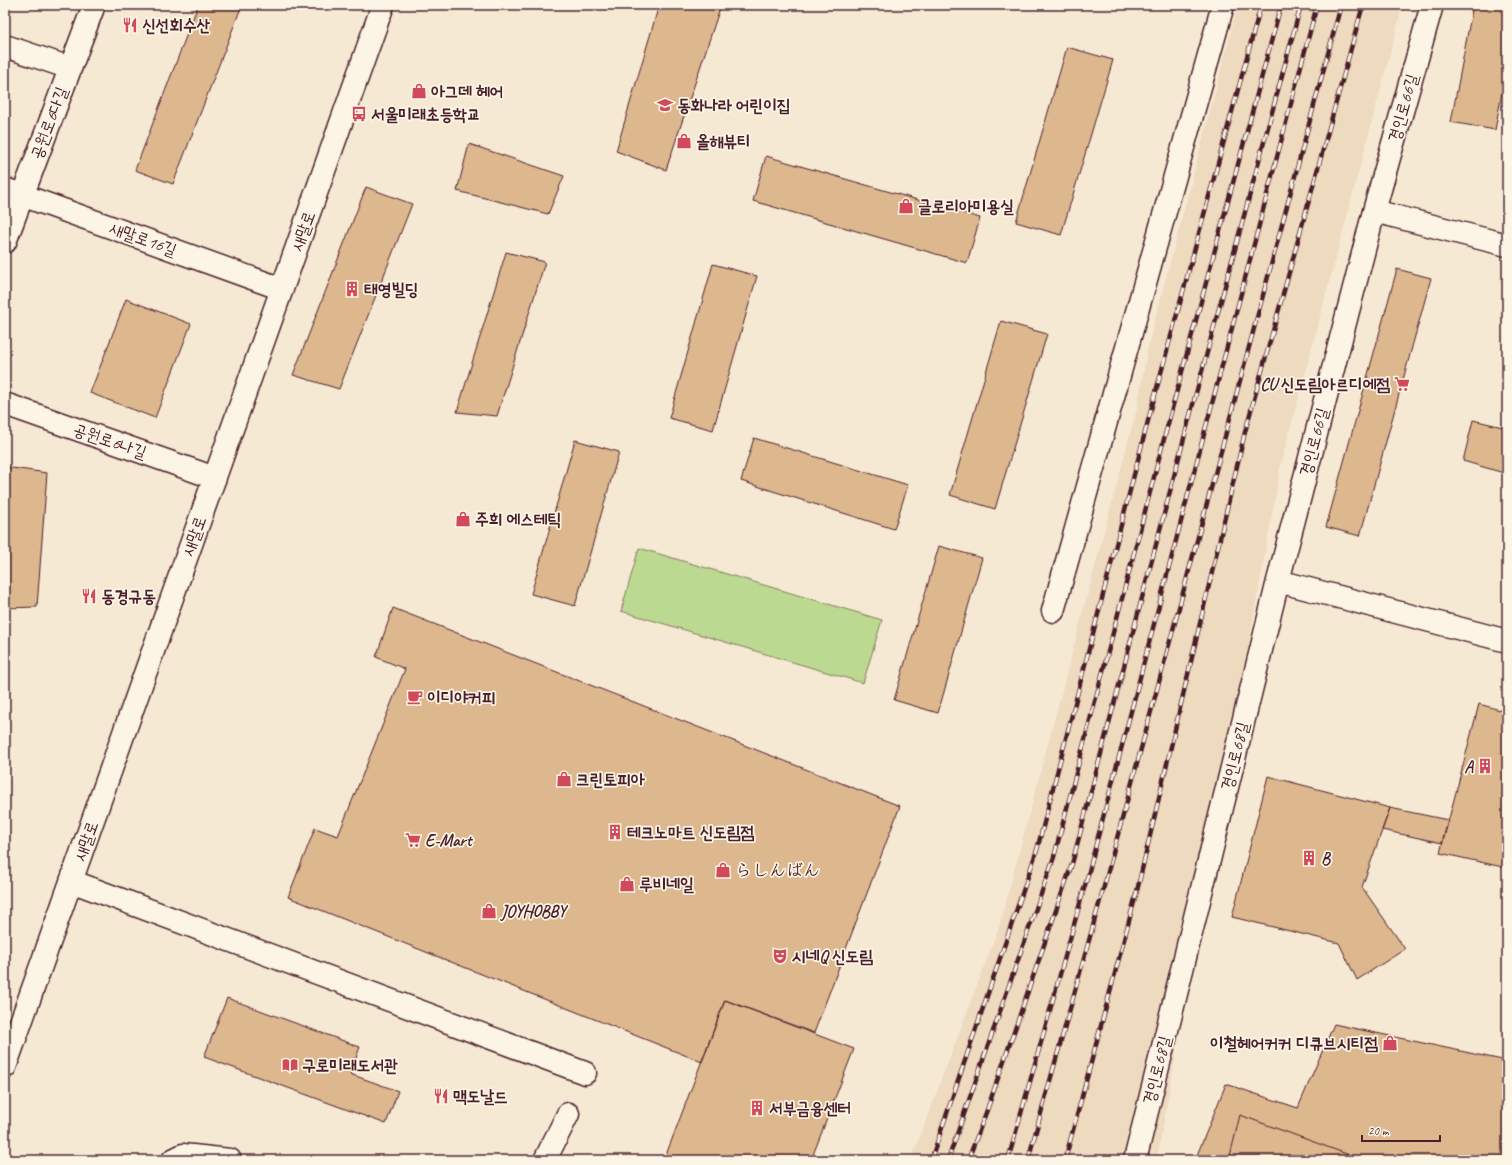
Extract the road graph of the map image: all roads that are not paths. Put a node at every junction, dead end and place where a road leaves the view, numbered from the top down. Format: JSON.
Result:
{"nodes":[{"id":1,"x":94,"y":5,"type":"edge"},
{"id":2,"x":383,"y":5,"type":"edge"},
{"id":3,"x":1223,"y":5,"type":"edge"},
{"id":4,"x":1432,"y":5,"type":"edge"},
{"id":5,"x":5,"y":46,"type":"edge"},
{"id":6,"x":70,"y":68,"type":"junction"},
{"id":7,"x":14,"y":192,"type":"edge"},
{"id":8,"x":1374,"y":211,"type":"junction"},
{"id":9,"x":5,"y":242,"type":"edge"},
{"id":10,"x":1507,"y":245,"type":"edge"},
{"id":11,"x":282,"y":289,"type":"junction"},
{"id":12,"x":5,"y":404,"type":"edge"},
{"id":13,"x":215,"y":478,"type":"junction"},
{"id":14,"x":1278,"y":581,"type":"junction"},
{"id":15,"x":1053,"y":611,"type":"dead end"},
{"id":16,"x":1507,"y":640,"type":"edge"},
{"id":17,"x":71,"y":881,"type":"junction"},
{"id":18,"x":5,"y":1067,"type":"edge"},
{"id":19,"x":585,"y":1073,"type":"dead end"},
{"id":20,"x":568,"y":1114,"type":"dead end"},
{"id":21,"x":173,"y":1160,"type":"edge"},
{"id":22,"x":230,"y":1160,"type":"edge"},
{"id":23,"x":545,"y":1160,"type":"edge"},
{"id":24,"x":1135,"y":1160,"type":"edge"}],
"edges":[{"from":1,"to":6,"type":"street","name":"공원로6다길"},
{"from":2,"to":11,"type":"street","name":"새말로"},
{"from":3,"to":15,"type":"street"},
{"from":4,"to":8,"type":"street","name":"경인로66길"},
{"from":5,"to":6,"type":"street"},
{"from":6,"to":7,"type":"street","name":"공원로6다길"},
{"from":7,"to":9,"type":"street","name":"공원로6다길"},
{"from":7,"to":11,"type":"street","name":"새말로16길"},
{"from":8,"to":10,"type":"street"},
{"from":8,"to":14,"type":"street","name":"경인로66길"},
{"from":11,"to":13,"type":"street","name":"새말로"},
{"from":12,"to":13,"type":"street","name":"공원로6나길"},
{"from":13,"to":17,"type":"street","name":"새말로"},
{"from":14,"to":16,"type":"street"},
{"from":14,"to":24,"type":"street","name":"경인로68길"},
{"from":17,"to":18,"type":"street","name":"새말로"},
{"from":17,"to":19,"type":"street"},
{"from":20,"to":23,"type":"street"},
{"from":21,"to":22,"type":"street"}]}
